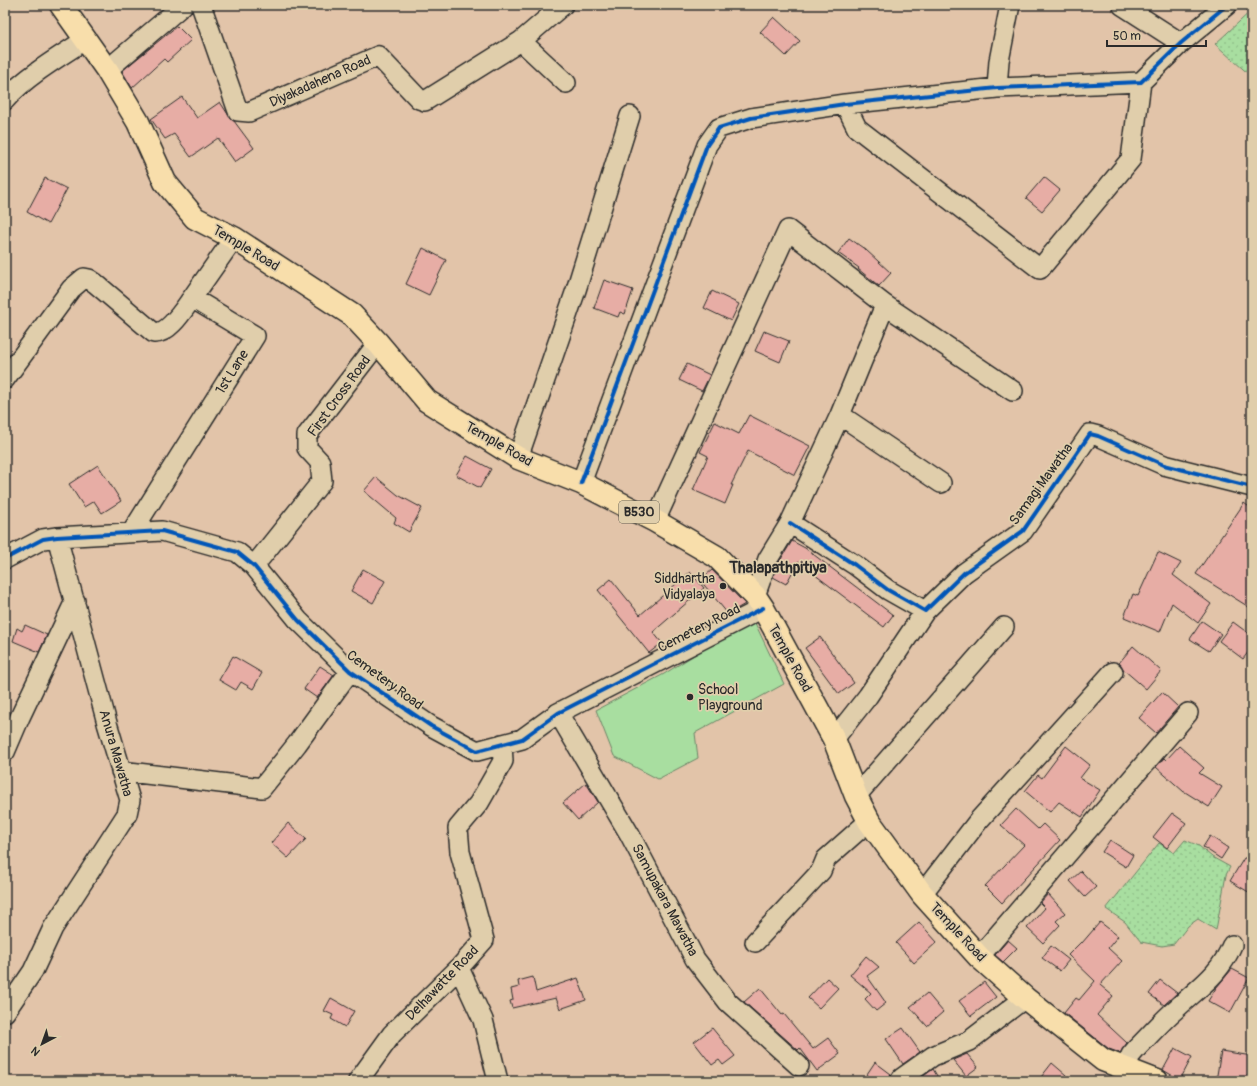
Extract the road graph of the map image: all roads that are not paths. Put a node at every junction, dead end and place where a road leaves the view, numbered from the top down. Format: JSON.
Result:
{"nodes":[{"id":1,"x":61,"y":5,"type":"edge"},
{"id":2,"x":183,"y":5,"type":"edge"},
{"id":3,"x":201,"y":5,"type":"edge"},
{"id":4,"x":562,"y":5,"type":"edge"},
{"id":5,"x":1010,"y":5,"type":"edge"},
{"id":6,"x":1122,"y":5,"type":"edge"},
{"id":7,"x":1227,"y":5,"type":"edge"},
{"id":8,"x":85,"y":40,"type":"junction"},
{"id":9,"x":521,"y":41,"type":"junction"},
{"id":10,"x":1181,"y":43,"type":"junction"},
{"id":11,"x":107,"y":70,"type":"junction"},
{"id":12,"x":1141,"y":82,"type":"junction"},
{"id":13,"x":566,"y":83,"type":"dead end"},
{"id":14,"x":997,"y":88,"type":"junction"},
{"id":15,"x":5,"y":100,"type":"edge"},
{"id":16,"x":845,"y":104,"type":"junction"},
{"id":17,"x":630,"y":116,"type":"dead end"},
{"id":18,"x":234,"y":238,"type":"junction"},
{"id":19,"x":192,"y":298,"type":"junction"},
{"id":20,"x":885,"y":305,"type":"junction"},
{"id":21,"x":378,"y":343,"type":"junction"},
{"id":22,"x":5,"y":379,"type":"edge"},
{"id":23,"x":1013,"y":391,"type":"dead end"},
{"id":24,"x":840,"y":415,"type":"junction"},
{"id":25,"x":518,"y":458,"type":"junction"},
{"id":26,"x":581,"y":483,"type":"junction"},
{"id":27,"x":941,"y":483,"type":"dead end"},
{"id":28,"x":1252,"y":487,"type":"edge"},
{"id":29,"x":655,"y":521,"type":"junction"},
{"id":30,"x":790,"y":522,"type":"junction"},
{"id":31,"x":132,"y":532,"type":"junction"},
{"id":32,"x":57,"y":536,"type":"junction"},
{"id":33,"x":5,"y":559,"type":"edge"},
{"id":34,"x":254,"y":566,"type":"junction"},
{"id":35,"x":75,"y":602,"type":"junction"},
{"id":36,"x":759,"y":602,"type":"junction"},
{"id":37,"x":925,"y":610,"type":"junction"},
{"id":38,"x":1004,"y":627,"type":"dead end"},
{"id":39,"x":350,"y":671,"type":"junction"},
{"id":40,"x":1113,"y":672,"type":"dead end"},
{"id":41,"x":558,"y":713,"type":"junction"},
{"id":42,"x":1188,"y":713,"type":"dead end"},
{"id":43,"x":834,"y":739,"type":"junction"},
{"id":44,"x":502,"y":744,"type":"junction"},
{"id":45,"x":5,"y":752,"type":"edge"},
{"id":46,"x":121,"y":771,"type":"junction"},
{"id":47,"x":856,"y":796,"type":"junction"},
{"id":48,"x":869,"y":821,"type":"junction"},
{"id":49,"x":922,"y":894,"type":"junction"},
{"id":50,"x":754,"y":942,"type":"dead end"},
{"id":51,"x":1232,"y":946,"type":"dead end"},
{"id":52,"x":979,"y":956,"type":"junction"},
{"id":53,"x":459,"y":968,"type":"junction"},
{"id":54,"x":1025,"y":998,"type":"junction"},
{"id":55,"x":7,"y":1005,"type":"edge"},
{"id":56,"x":799,"y":1066,"type":"dead end"},
{"id":57,"x":1125,"y":1069,"type":"junction"},
{"id":58,"x":358,"y":1081,"type":"edge"},
{"id":59,"x":498,"y":1081,"type":"edge"},
{"id":60,"x":900,"y":1081,"type":"edge"},
{"id":61,"x":1157,"y":1081,"type":"edge"}],
"edges":[{"from":1,"to":8,"type":"main road","name":"Temple Road","number":"B530"},
{"from":2,"to":11,"type":"street"},
{"from":3,"to":9,"type":"street","name":"Diyakadahena Road"},
{"from":4,"to":9,"type":"street","name":"Diyakadahena Road"},
{"from":5,"to":14,"type":"street"},
{"from":6,"to":10,"type":"street"},
{"from":7,"to":10,"type":"street"},
{"from":8,"to":11,"type":"main road","name":"Temple Road","number":"B530"},
{"from":8,"to":15,"type":"street"},
{"from":9,"to":13,"type":"street"},
{"from":10,"to":12,"type":"street"},
{"from":11,"to":18,"type":"main road","name":"Temple Road","number":"B530"},
{"from":12,"to":14,"type":"street"},
{"from":12,"to":16,"type":"street"},
{"from":14,"to":16,"type":"street"},
{"from":16,"to":26,"type":"street"},
{"from":17,"to":25,"type":"street"},
{"from":18,"to":19,"type":"street"},
{"from":18,"to":21,"type":"main road","name":"Temple Road","number":"B530"},
{"from":19,"to":22,"type":"street"},
{"from":19,"to":31,"type":"street","name":"1st Lane"},
{"from":20,"to":23,"type":"street"},
{"from":20,"to":24,"type":"street"},
{"from":20,"to":29,"type":"street"},
{"from":21,"to":25,"type":"main road","name":"Temple Road","number":"B530"},
{"from":21,"to":34,"type":"street","name":"First Cross Road"},
{"from":24,"to":27,"type":"street"},
{"from":24,"to":30,"type":"street"},
{"from":25,"to":26,"type":"main road","name":"Temple Road","number":"B530"},
{"from":26,"to":29,"type":"main road","name":"Temple Road","number":"B530"},
{"from":28,"to":37,"type":"street","name":"Samagi Mawatha"},
{"from":29,"to":36,"type":"main road","name":"Temple Road","number":"B530"},
{"from":30,"to":36,"type":"street"},
{"from":30,"to":37,"type":"street"},
{"from":31,"to":32,"type":"street","name":"Cemetery Road"},
{"from":31,"to":34,"type":"street","name":"Cemetery Road"},
{"from":32,"to":33,"type":"street","name":"Cemetery Road"},
{"from":32,"to":35,"type":"street","name":"Anura Mawatha"},
{"from":34,"to":39,"type":"street","name":"Cemetery Road"},
{"from":35,"to":45,"type":"street"},
{"from":35,"to":46,"type":"street","name":"Anura Mawatha"},
{"from":36,"to":41,"type":"street","name":"Cemetery Road"},
{"from":36,"to":43,"type":"main road","name":"Temple Road","number":"B530"},
{"from":37,"to":43,"type":"street"},
{"from":38,"to":47,"type":"street"},
{"from":39,"to":44,"type":"street","name":"Cemetery Road"},
{"from":39,"to":46,"type":"street"},
{"from":40,"to":49,"type":"street"},
{"from":41,"to":44,"type":"street","name":"Cemetery Road"},
{"from":41,"to":56,"type":"street","name":"Samupakara Mawatha"},
{"from":42,"to":52,"type":"street"},
{"from":43,"to":47,"type":"main road","name":"Temple Road","number":"B530"},
{"from":44,"to":53,"type":"street","name":"Delhawatte Road"},
{"from":46,"to":55,"type":"street","name":"Anura Mawatha"},
{"from":47,"to":48,"type":"main road","name":"Temple Road","number":"B530"},
{"from":48,"to":49,"type":"main road","name":"Temple Road","number":"B530"},
{"from":48,"to":50,"type":"street"},
{"from":49,"to":52,"type":"main road","name":"Temple Road","number":"B530"},
{"from":51,"to":57,"type":"street"},
{"from":52,"to":54,"type":"main road","name":"Temple Road","number":"B530"},
{"from":53,"to":58,"type":"street","name":"Delhawatte Road"},
{"from":53,"to":59,"type":"street"},
{"from":54,"to":57,"type":"main road","name":"Temple Road","number":"B530"},
{"from":54,"to":60,"type":"street"},
{"from":57,"to":61,"type":"main road","name":"Temple Road","number":"B530"}]}
